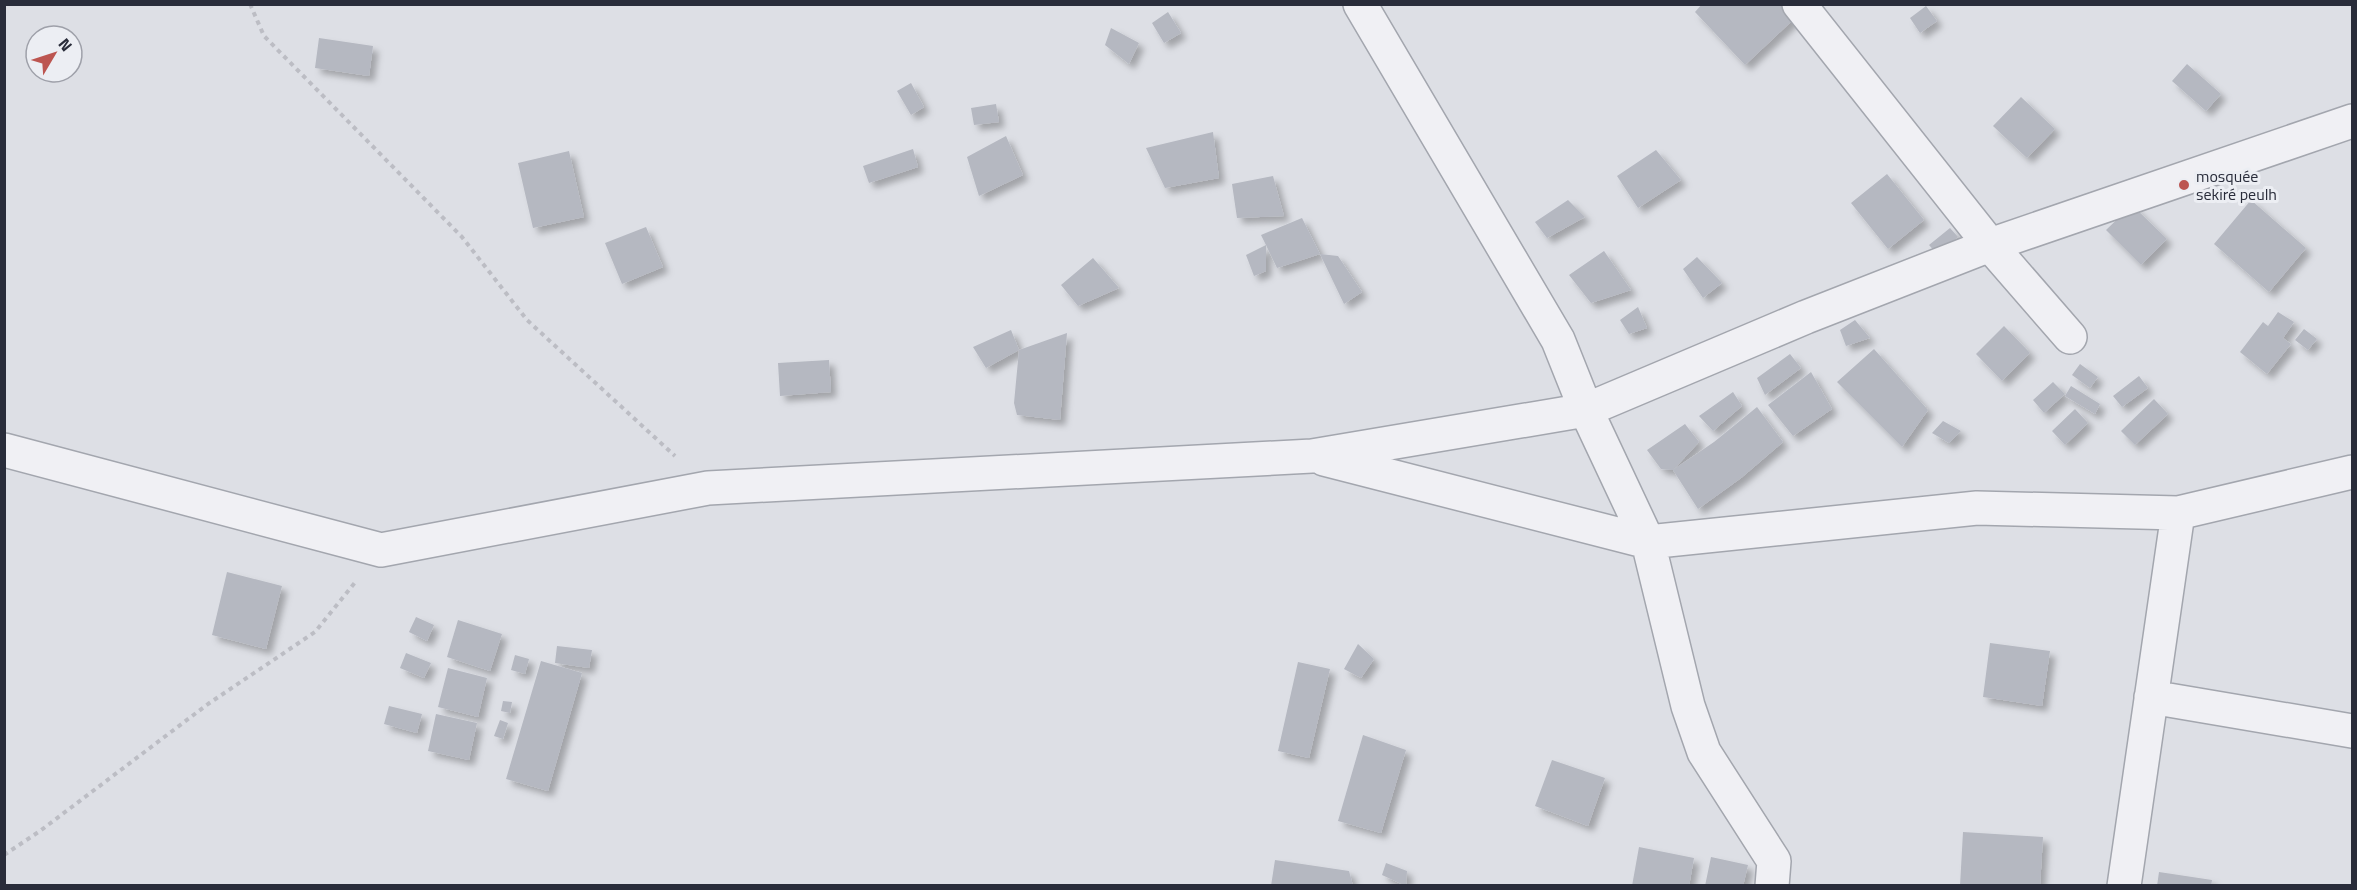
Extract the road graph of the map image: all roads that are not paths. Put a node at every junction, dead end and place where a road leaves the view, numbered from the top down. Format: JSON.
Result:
{"nodes":[{"id":1,"x":1360,"y":4,"type":"edge"},
{"id":2,"x":1799,"y":4,"type":"edge"},
{"id":3,"x":2352,"y":121,"type":"edge"},
{"id":4,"x":1990,"y":244,"type":"junction"},
{"id":5,"x":2070,"y":337,"type":"dead end"},
{"id":6,"x":1586,"y":410,"type":"junction"},
{"id":7,"x":4,"y":450,"type":"edge"},
{"id":8,"x":1312,"y":456,"type":"junction"},
{"id":9,"x":2352,"y":472,"type":"edge"},
{"id":10,"x":2178,"y":513,"type":"junction"},
{"id":11,"x":1648,"y":542,"type":"junction"},
{"id":12,"x":2151,"y":697,"type":"junction"},
{"id":13,"x":2352,"y":731,"type":"edge"},
{"id":14,"x":1772,"y":885,"type":"edge"},
{"id":15,"x":2124,"y":885,"type":"edge"}],
"edges":[{"from":1,"to":6,"type":"street"},
{"from":2,"to":4,"type":"street"},
{"from":3,"to":4,"type":"street"},
{"from":4,"to":5,"type":"street"},
{"from":4,"to":6,"type":"street"},
{"from":6,"to":8,"type":"street"},
{"from":6,"to":11,"type":"street"},
{"from":7,"to":8,"type":"street"},
{"from":8,"to":11,"type":"street"},
{"from":9,"to":10,"type":"street"},
{"from":10,"to":11,"type":"street"},
{"from":10,"to":12,"type":"street"},
{"from":11,"to":14,"type":"street"},
{"from":12,"to":13,"type":"street"},
{"from":12,"to":15,"type":"street"}]}
